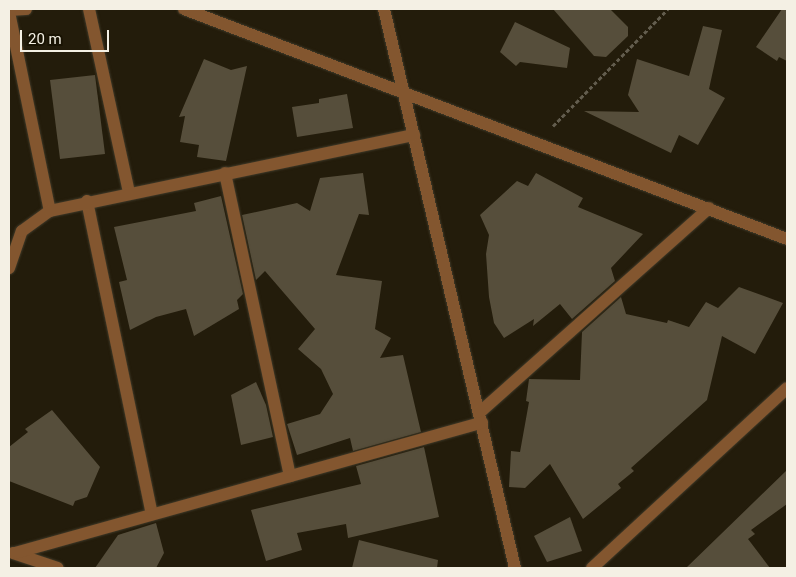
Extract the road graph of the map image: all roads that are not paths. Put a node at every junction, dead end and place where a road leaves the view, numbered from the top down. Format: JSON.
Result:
{"nodes":[{"id":1,"x":26,"y":9,"type":"edge"},
{"id":2,"x":89,"y":9,"type":"edge"},
{"id":3,"x":187,"y":9,"type":"edge"},
{"id":4,"x":384,"y":9,"type":"edge"},
{"id":5,"x":9,"y":11,"type":"edge"},
{"id":6,"x":403,"y":90,"type":"junction"},
{"id":7,"x":414,"y":135,"type":"junction"},
{"id":8,"x":225,"y":173,"type":"junction"},
{"id":9,"x":129,"y":192,"type":"junction"},
{"id":10,"x":87,"y":201,"type":"junction"},
{"id":11,"x":708,"y":208,"type":"junction"},
{"id":12,"x":50,"y":211,"type":"junction"},
{"id":13,"x":22,"y":231,"type":"junction"},
{"id":14,"x":9,"y":233,"type":"edge"},
{"id":15,"x":787,"y":238,"type":"edge"},
{"id":16,"x":9,"y":268,"type":"edge"},
{"id":17,"x":787,"y":388,"type":"edge"},
{"id":18,"x":480,"y":418,"type":"junction"},
{"id":19,"x":290,"y":476,"type":"junction"},
{"id":20,"x":152,"y":514,"type":"junction"},
{"id":21,"x":12,"y":552,"type":"edge"},
{"id":22,"x":51,"y":567,"type":"edge"},
{"id":23,"x":515,"y":568,"type":"edge"},
{"id":24,"x":592,"y":568,"type":"edge"}],
"edges":[{"from":1,"to":5,"type":"street"},
{"from":2,"to":9,"type":"street"},
{"from":3,"to":6,"type":"street"},
{"from":4,"to":6,"type":"street"},
{"from":5,"to":12,"type":"street"},
{"from":6,"to":7,"type":"street"},
{"from":6,"to":11,"type":"street"},
{"from":7,"to":8,"type":"street"},
{"from":7,"to":18,"type":"street"},
{"from":8,"to":9,"type":"street"},
{"from":8,"to":19,"type":"street"},
{"from":9,"to":10,"type":"street"},
{"from":10,"to":12,"type":"street"},
{"from":10,"to":20,"type":"street"},
{"from":11,"to":15,"type":"street"},
{"from":11,"to":18,"type":"street"},
{"from":12,"to":13,"type":"street"},
{"from":13,"to":14,"type":"street"},
{"from":13,"to":16,"type":"street"},
{"from":17,"to":24,"type":"street"},
{"from":18,"to":19,"type":"street"},
{"from":18,"to":23,"type":"street"},
{"from":19,"to":20,"type":"street"},
{"from":20,"to":21,"type":"street"},
{"from":21,"to":22,"type":"street"}]}
